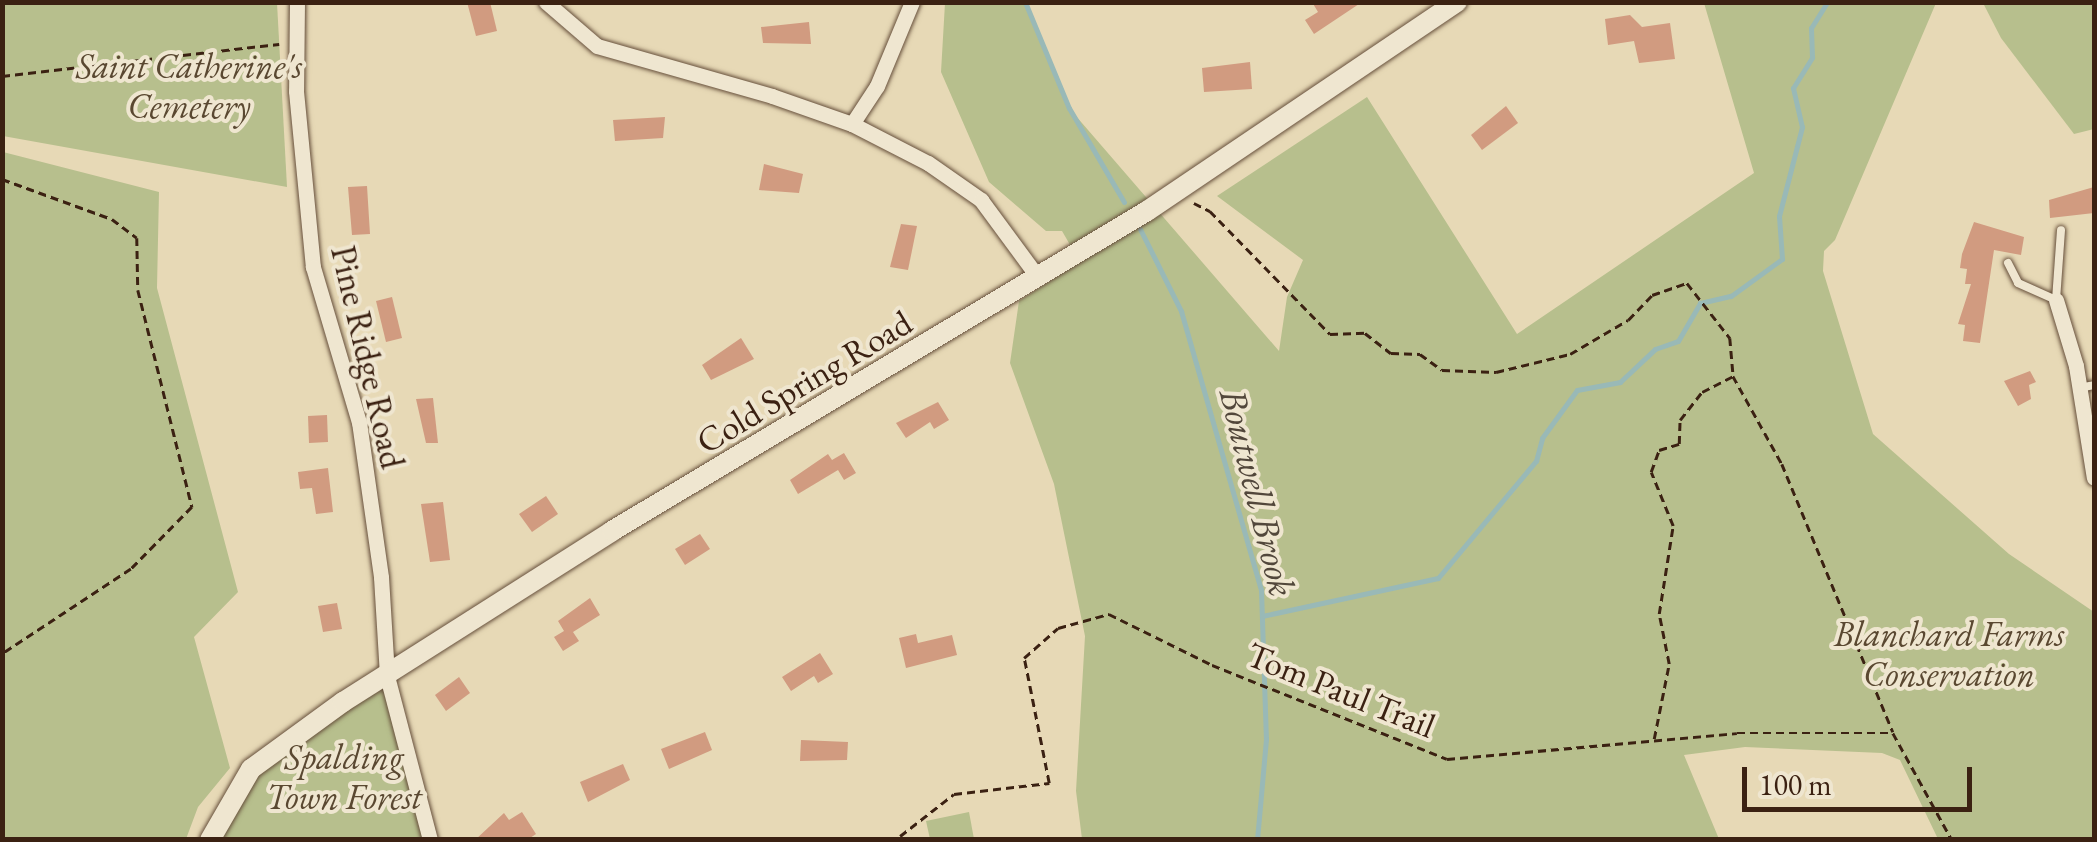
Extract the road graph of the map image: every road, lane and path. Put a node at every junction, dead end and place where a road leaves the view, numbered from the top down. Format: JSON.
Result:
{"nodes":[{"id":1,"x":297,"y":2,"type":"edge"},
{"id":2,"x":546,"y":2,"type":"edge"},
{"id":3,"x":912,"y":2,"type":"edge"},
{"id":4,"x":1457,"y":2,"type":"edge"},
{"id":5,"x":296,"y":42,"type":"junction"},
{"id":6,"x":2,"y":76,"type":"edge"},
{"id":7,"x":852,"y":124,"type":"junction"},
{"id":8,"x":2,"y":178,"type":"edge"},
{"id":9,"x":1175,"y":193,"type":"junction"},
{"id":10,"x":2061,"y":230,"type":"dead end"},
{"id":11,"x":2008,"y":262,"type":"dead end"},
{"id":12,"x":1037,"y":276,"type":"junction"},
{"id":13,"x":2056,"y":300,"type":"junction"},
{"id":14,"x":1733,"y":376,"type":"junction"},
{"id":15,"x":2087,"y":386,"type":"edge"},
{"id":16,"x":2094,"y":478,"type":"edge"},
{"id":17,"x":2,"y":654,"type":"edge"},
{"id":18,"x":387,"y":676,"type":"junction"},
{"id":19,"x":1894,"y":733,"type":"junction"},
{"id":20,"x":1654,"y":740,"type":"junction"},
{"id":21,"x":900,"y":836,"type":"dead end"},
{"id":22,"x":210,"y":840,"type":"edge"},
{"id":23,"x":430,"y":840,"type":"edge"},
{"id":24,"x":1952,"y":840,"type":"edge"}],
"edges":[{"from":1,"to":5,"type":"street","name":"Pine Ridge Road"},
{"from":2,"to":7,"type":"street"},
{"from":3,"to":7,"type":"street"},
{"from":4,"to":9,"type":"street","name":"Cold Spring Road"},
{"from":5,"to":6,"type":"path"},
{"from":5,"to":18,"type":"street","name":"Pine Ridge Road"},
{"from":7,"to":12,"type":"street"},
{"from":8,"to":17,"type":"path"},
{"from":9,"to":12,"type":"street","name":"Cold Spring Road"},
{"from":9,"to":14,"type":"path"},
{"from":10,"to":13,"type":"lane"},
{"from":11,"to":13,"type":"lane"},
{"from":12,"to":18,"type":"street","name":"Cold Spring Road"},
{"from":13,"to":15,"type":"street"},
{"from":14,"to":19,"type":"path"},
{"from":14,"to":20,"type":"path"},
{"from":15,"to":16,"type":"street"},
{"from":18,"to":22,"type":"street","name":"Cold Spring Road"},
{"from":18,"to":23,"type":"street","name":"Pine Ridge Road"},
{"from":19,"to":20,"type":"path","name":"Tom Paul Trail"},
{"from":19,"to":24,"type":"path"},
{"from":20,"to":21,"type":"path","name":"Tom Paul Trail"}]}
